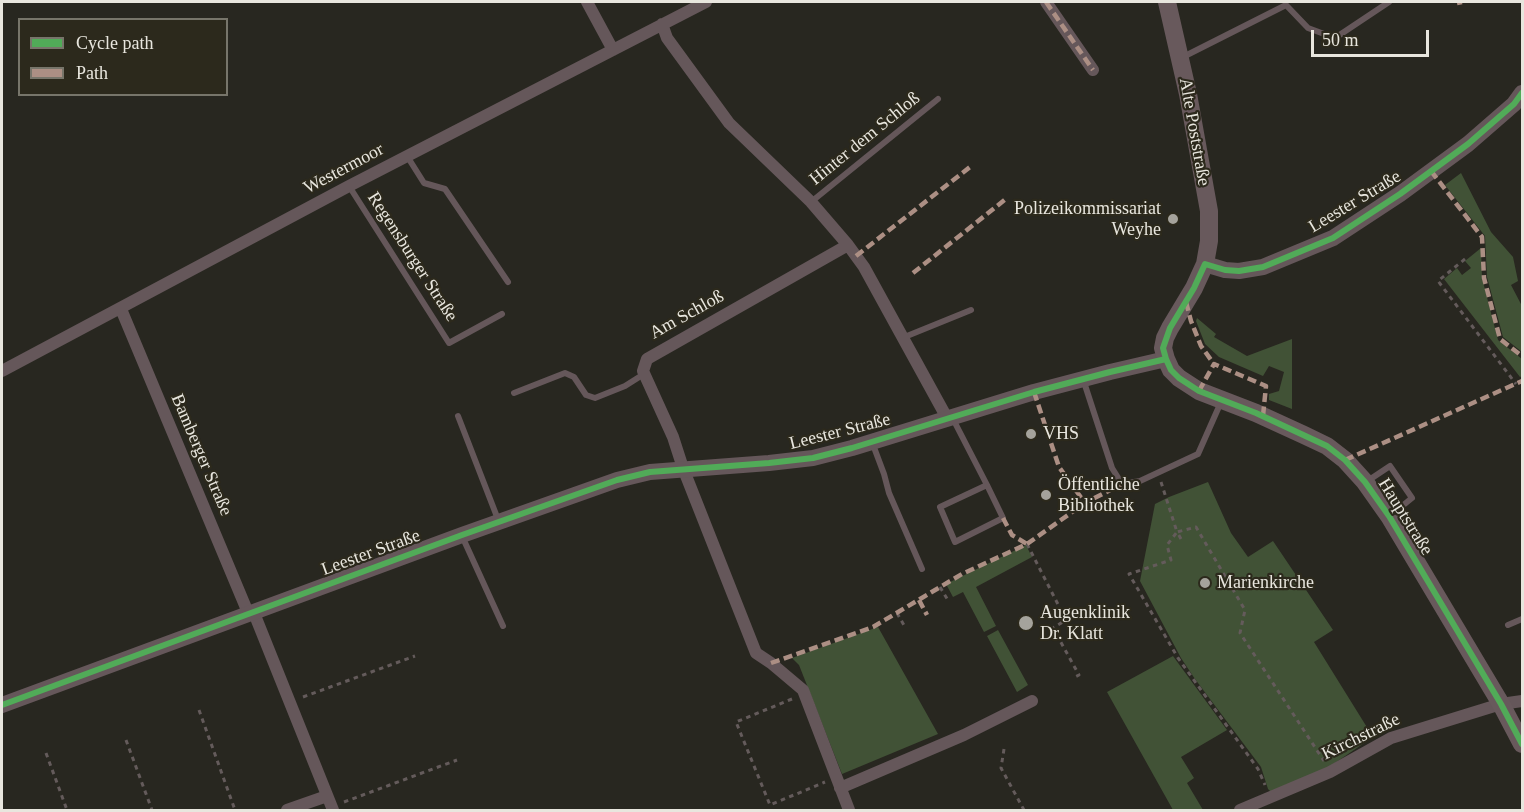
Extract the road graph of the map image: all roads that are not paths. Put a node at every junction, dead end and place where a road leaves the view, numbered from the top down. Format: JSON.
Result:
{"nodes":[{"id":1,"x":587,"y":2,"type":"edge"},
{"id":2,"x":706,"y":2,"type":"edge"},
{"id":3,"x":1046,"y":2,"type":"edge"},
{"id":4,"x":1167,"y":2,"type":"edge"},
{"id":5,"x":1389,"y":2,"type":"edge"},
{"id":6,"x":662,"y":24,"type":"junction"},
{"id":7,"x":613,"y":50,"type":"junction"},
{"id":8,"x":1180,"y":59,"type":"junction"},
{"id":9,"x":1093,"y":70,"type":"dead end"},
{"id":10,"x":1522,"y":93,"type":"edge"},
{"id":11,"x":938,"y":99,"type":"dead end"},
{"id":12,"x":407,"y":156,"type":"junction"},
{"id":13,"x":348,"y":186,"type":"junction"},
{"id":14,"x":811,"y":202,"type":"junction"},
{"id":15,"x":848,"y":245,"type":"junction"},
{"id":16,"x":1204,"y":264,"type":"junction"},
{"id":17,"x":508,"y":282,"type":"dead end"},
{"id":18,"x":121,"y":309,"type":"junction"},
{"id":19,"x":970,"y":310,"type":"dead end"},
{"id":20,"x":502,"y":315,"type":"dead end"},
{"id":21,"x":902,"y":338,"type":"junction"},
{"id":22,"x":1166,"y":359,"type":"junction"},
{"id":23,"x":2,"y":371,"type":"edge"},
{"id":24,"x":644,"y":374,"type":"junction"},
{"id":25,"x":1083,"y":379,"type":"junction"},
{"id":26,"x":514,"y":393,"type":"dead end"},
{"id":27,"x":1222,"y":400,"type":"junction"},
{"id":28,"x":458,"y":416,"type":"dead end"},
{"id":29,"x":949,"y":417,"type":"junction"},
{"id":30,"x":872,"y":441,"type":"junction"},
{"id":31,"x":683,"y":468,"type":"junction"},
{"id":32,"x":1365,"y":482,"type":"junction"},
{"id":33,"x":987,"y":486,"type":"junction"},
{"id":34,"x":1389,"y":516,"type":"junction"},
{"id":35,"x":499,"y":522,"type":"junction"},
{"id":36,"x":462,"y":535,"type":"junction"},
{"id":37,"x":922,"y":569,"type":"dead end"},
{"id":38,"x":252,"y":614,"type":"junction"},
{"id":39,"x":1522,"y":619,"type":"edge"},
{"id":40,"x":1508,"y":625,"type":"dead end"},
{"id":41,"x":503,"y":626,"type":"dead end"},
{"id":42,"x":1032,"y":701,"type":"dead end"},
{"id":43,"x":1522,"y":701,"type":"edge"},
{"id":44,"x":1501,"y":704,"type":"junction"},
{"id":45,"x":2,"y":705,"type":"edge"},
{"id":46,"x":1522,"y":744,"type":"edge"},
{"id":47,"x":838,"y":783,"type":"junction"},
{"id":48,"x":330,"y":804,"type":"edge"},
{"id":49,"x":287,"y":810,"type":"edge"},
{"id":50,"x":849,"y":810,"type":"edge"},
{"id":51,"x":1240,"y":810,"type":"edge"}],
"edges":[{"from":1,"to":7,"type":"street"},
{"from":2,"to":6,"type":"street","name":"Westermoor"},
{"from":3,"to":9,"type":"street"},
{"from":4,"to":8,"type":"main road","name":"Alte Poststraße"},
{"from":5,"to":8,"type":"lane"},
{"from":6,"to":7,"type":"street","name":"Westermoor"},
{"from":6,"to":14,"type":"street"},
{"from":7,"to":12,"type":"street","name":"Westermoor"},
{"from":8,"to":16,"type":"main road","name":"Alte Poststraße"},
{"from":10,"to":16,"type":"street","name":"Leester Straße"},
{"from":11,"to":14,"type":"lane","name":"Hinter dem Schloß"},
{"from":12,"to":13,"type":"street","name":"Westermoor"},
{"from":12,"to":17,"type":"lane"},
{"from":13,"to":18,"type":"street","name":"Westermoor"},
{"from":13,"to":20,"type":"lane","name":"Regensburger Straße"},
{"from":14,"to":15,"type":"street"},
{"from":15,"to":21,"type":"street"},
{"from":15,"to":24,"type":"street","name":"Am Schloß"},
{"from":16,"to":22,"type":"main road"},
{"from":18,"to":23,"type":"street","name":"Westermoor"},
{"from":18,"to":38,"type":"street","name":"Bamberger Straße"},
{"from":19,"to":21,"type":"lane"},
{"from":21,"to":29,"type":"street"},
{"from":22,"to":25,"type":"street","name":"Leester Straße"},
{"from":22,"to":27,"type":"main road","name":"Hauptstraße"},
{"from":24,"to":26,"type":"lane"},
{"from":24,"to":31,"type":"street"},
{"from":25,"to":27,"type":"lane"},
{"from":25,"to":29,"type":"street","name":"Leester Straße"},
{"from":27,"to":32,"type":"main road","name":"Hauptstraße"},
{"from":28,"to":35,"type":"lane"},
{"from":29,"to":30,"type":"street","name":"Leester Straße"},
{"from":29,"to":33,"type":"lane"},
{"from":30,"to":31,"type":"street","name":"Leester Straße"},
{"from":30,"to":37,"type":"lane"},
{"from":31,"to":35,"type":"street","name":"Leester Straße"},
{"from":31,"to":47,"type":"street"},
{"from":32,"to":34,"type":"main road","name":"Hauptstraße"},
{"from":32,"to":34,"type":"lane"},
{"from":33,"to":33,"type":"lane"},
{"from":34,"to":44,"type":"main road","name":"Hauptstraße"},
{"from":35,"to":36,"type":"street","name":"Leester Straße"},
{"from":36,"to":38,"type":"street","name":"Leester Straße"},
{"from":36,"to":41,"type":"lane"},
{"from":38,"to":45,"type":"street","name":"Leester Straße"},
{"from":38,"to":48,"type":"street","name":"Bamberger Straße"},
{"from":39,"to":40,"type":"lane"},
{"from":42,"to":47,"type":"street"},
{"from":43,"to":44,"type":"street","name":"Kirchstraße"},
{"from":44,"to":46,"type":"main road","name":"Hauptstraße"},
{"from":44,"to":51,"type":"street","name":"Kirchstraße"},
{"from":47,"to":50,"type":"street"},
{"from":48,"to":49,"type":"street"}]}
